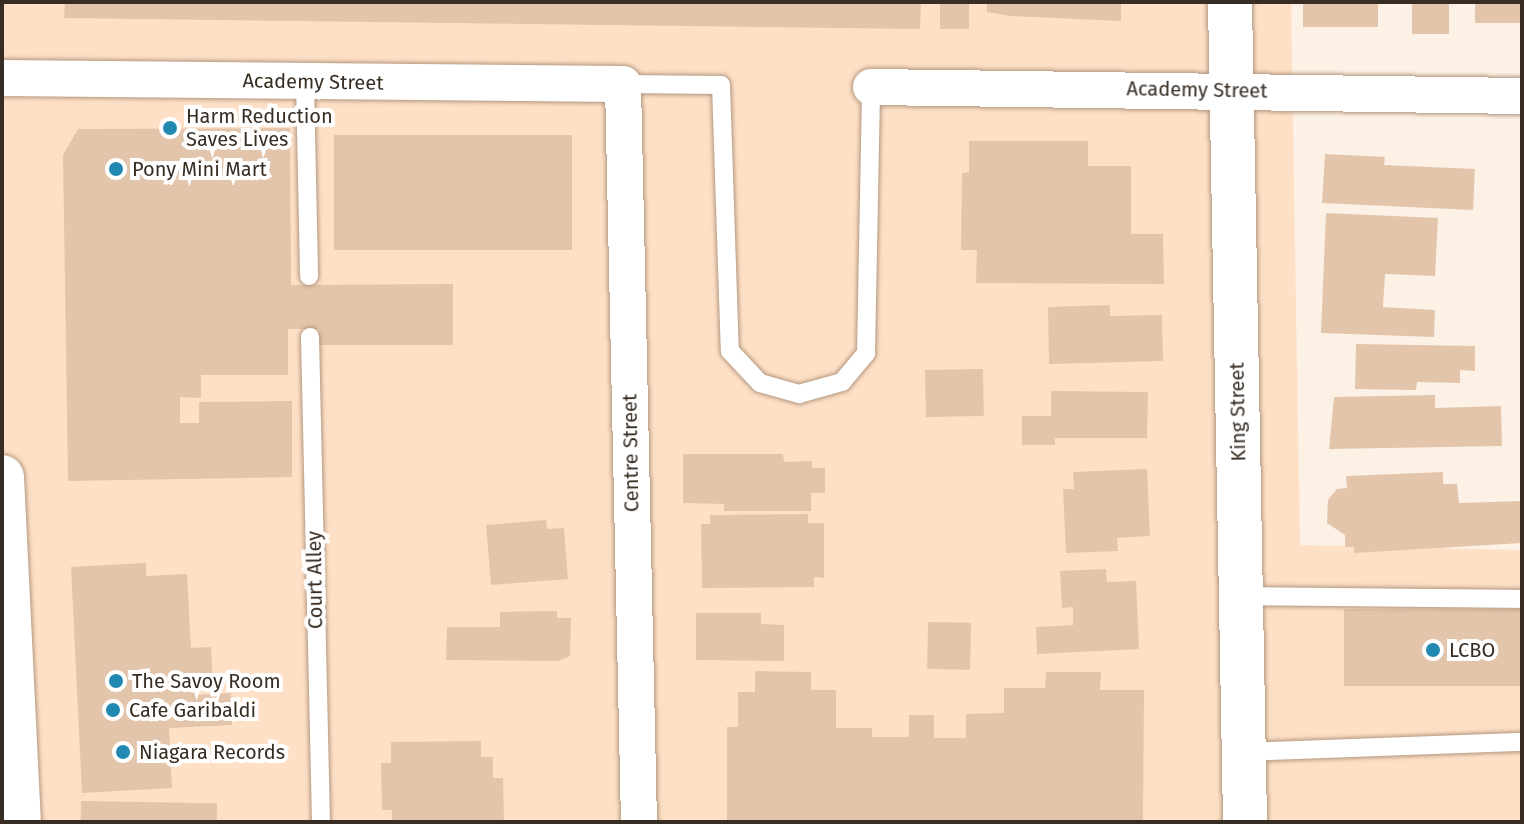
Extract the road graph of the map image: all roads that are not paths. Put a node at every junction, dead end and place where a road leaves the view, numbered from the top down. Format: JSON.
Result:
{"nodes":[{"id":1,"x":1230,"y":2,"type":"edge"},
{"id":2,"x":2,"y":78,"type":"edge"},
{"id":3,"x":305,"y":82,"type":"junction"},
{"id":4,"x":623,"y":84,"type":"junction"},
{"id":5,"x":871,"y":87,"type":"joint"},
{"id":6,"x":1232,"y":90,"type":"junction"},
{"id":7,"x":1522,"y":96,"type":"edge"},
{"id":8,"x":309,"y":276,"type":"dead end"},
{"id":9,"x":310,"y":337,"type":"dead end"},
{"id":10,"x":2,"y":477,"type":"edge"},
{"id":11,"x":1241,"y":596,"type":"junction"},
{"id":12,"x":1522,"y":599,"type":"edge"},
{"id":13,"x":1522,"y":742,"type":"edge"},
{"id":14,"x":1244,"y":752,"type":"junction"},
{"id":15,"x":19,"y":822,"type":"edge"},
{"id":16,"x":321,"y":822,"type":"edge"},
{"id":17,"x":639,"y":822,"type":"edge"},
{"id":18,"x":1245,"y":822,"type":"edge"}],
"edges":[{"from":1,"to":6,"type":"street","name":"King Street"},
{"from":2,"to":3,"type":"street","name":"Academy Street"},
{"from":3,"to":4,"type":"street","name":"Academy Street"},
{"from":3,"to":8,"type":"lane"},
{"from":4,"to":5,"type":"lane"},
{"from":4,"to":17,"type":"street","name":"Centre Street"},
{"from":5,"to":6,"type":"street","name":"Academy Street"},
{"from":6,"to":7,"type":"street","name":"Academy Street"},
{"from":6,"to":11,"type":"street","name":"King Street"},
{"from":9,"to":16,"type":"lane","name":"Court Alley"},
{"from":10,"to":15,"type":"street"},
{"from":11,"to":12,"type":"lane"},
{"from":11,"to":14,"type":"street","name":"King Street"},
{"from":13,"to":14,"type":"lane"},
{"from":14,"to":18,"type":"street","name":"King Street"}]}
